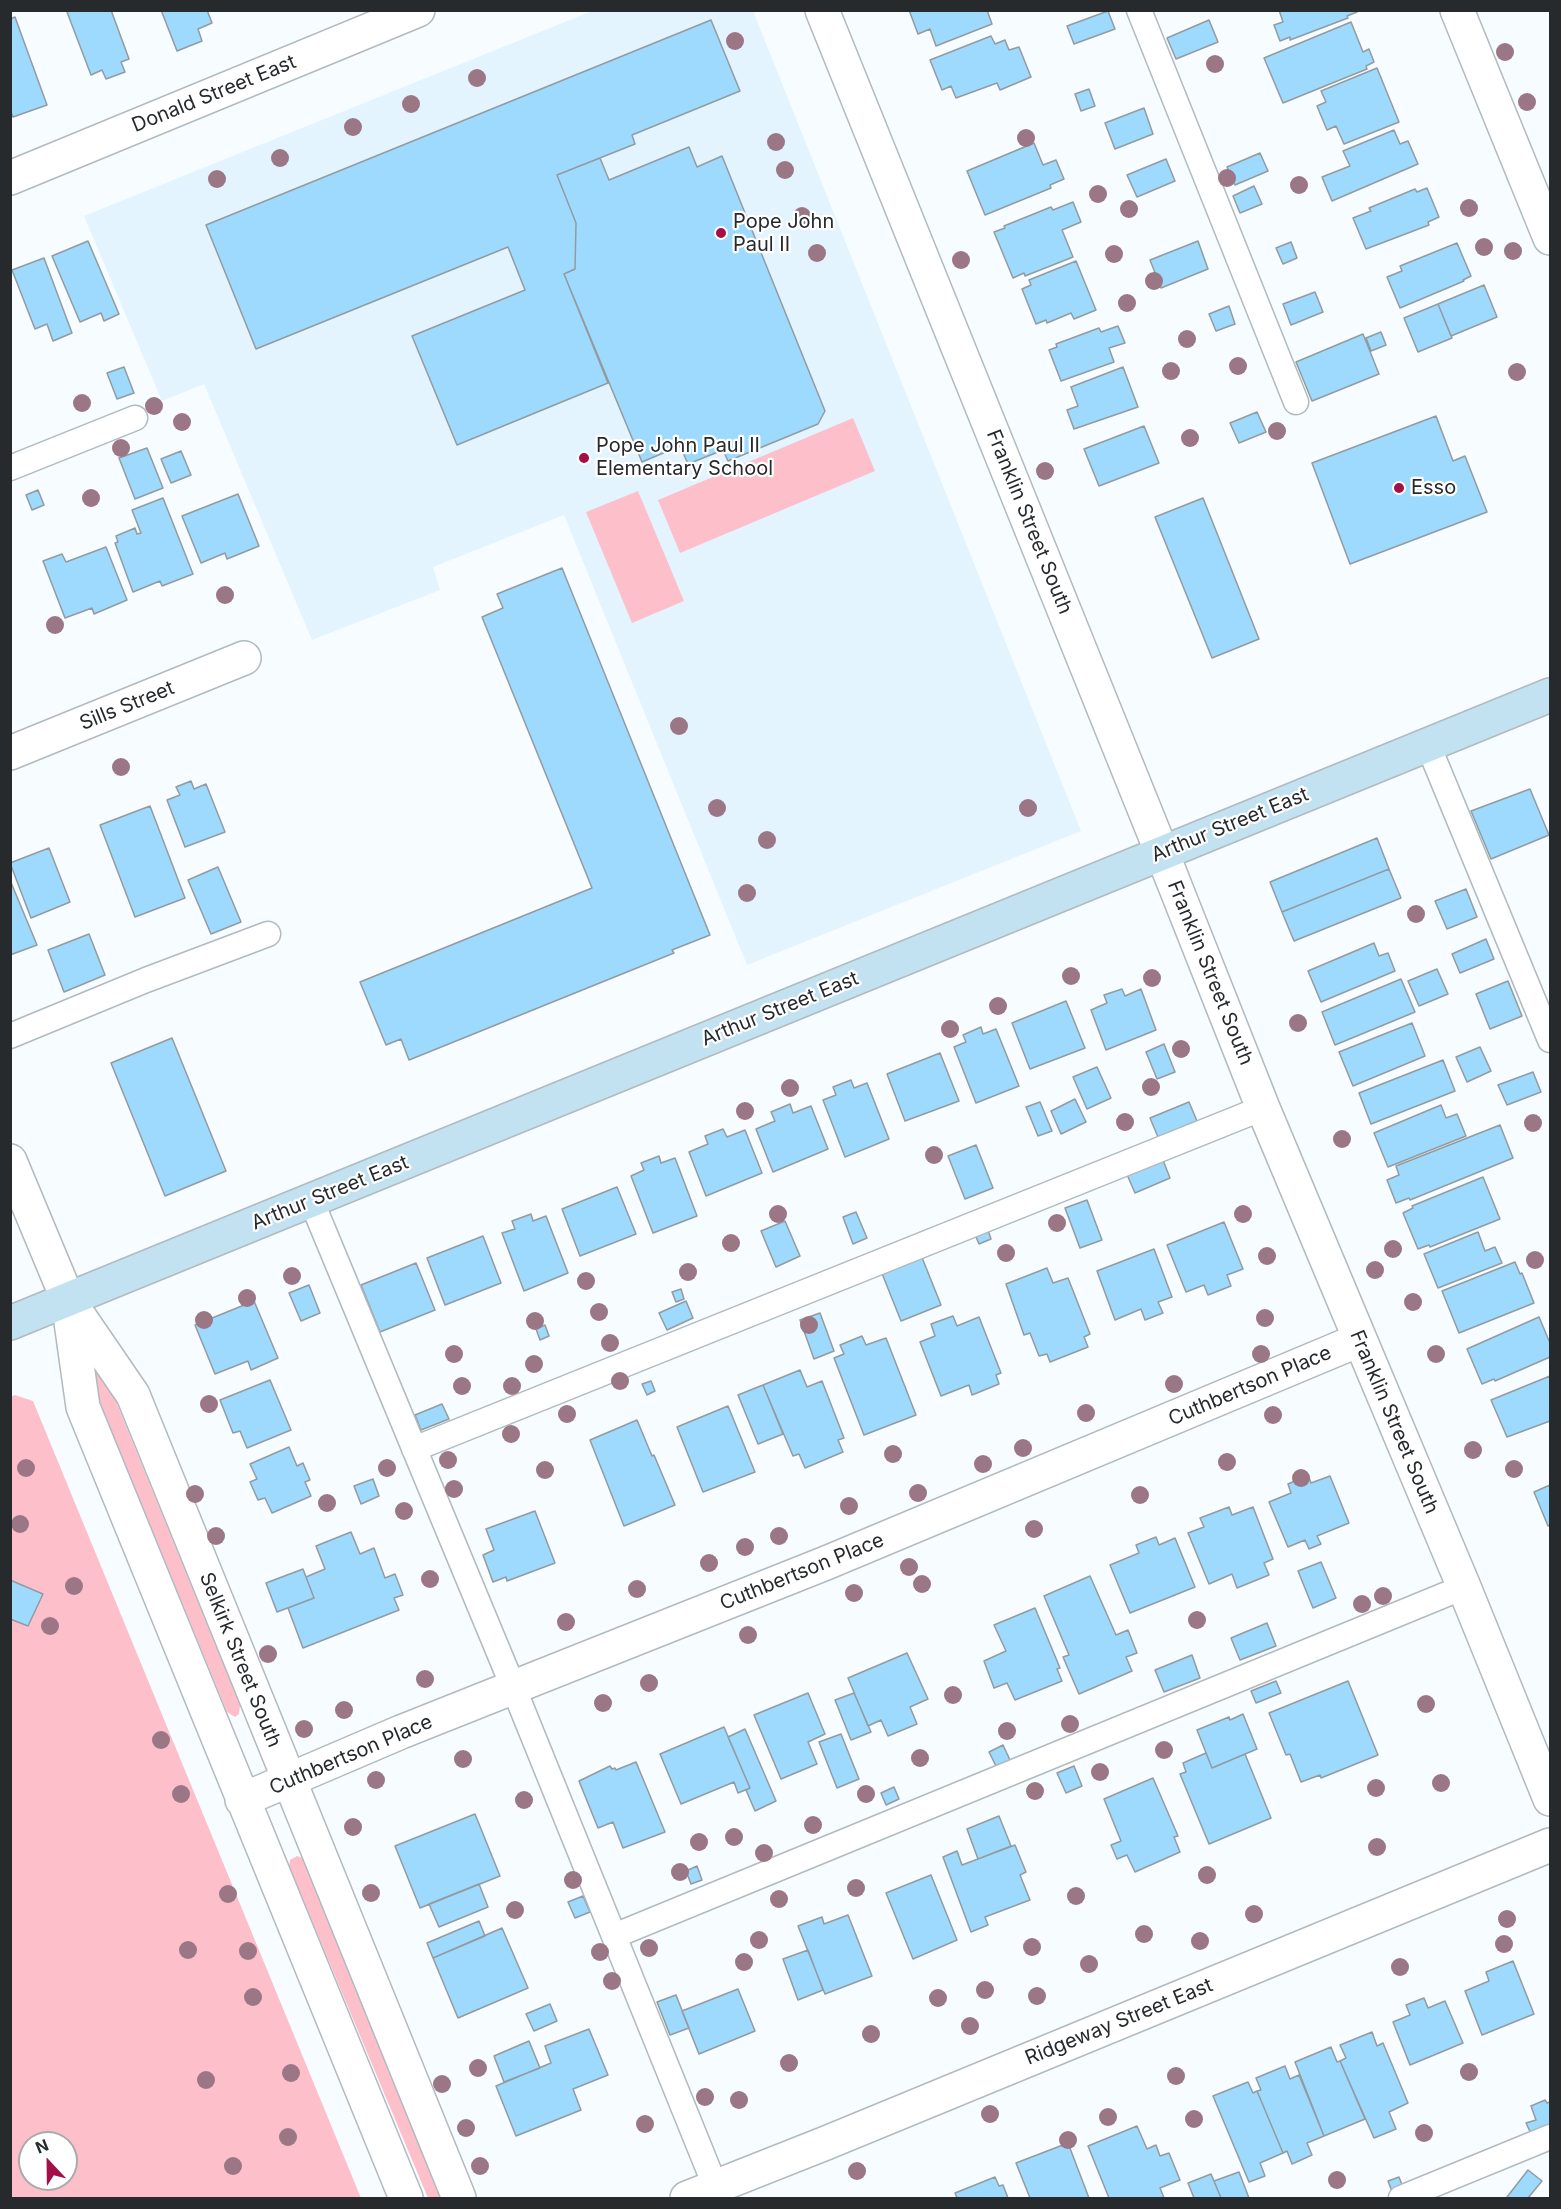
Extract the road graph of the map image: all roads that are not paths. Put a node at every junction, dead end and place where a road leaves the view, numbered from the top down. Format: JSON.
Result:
{"nodes":[{"id":1,"x":418,"y":10,"type":"edge"},
{"id":2,"x":822,"y":10,"type":"edge"},
{"id":3,"x":1138,"y":10,"type":"edge"},
{"id":4,"x":1457,"y":10,"type":"edge"},
{"id":5,"x":10,"y":178,"type":"edge"},
{"id":6,"x":1551,"y":238,"type":"edge"},
{"id":7,"x":1296,"y":402,"type":"dead end"},
{"id":8,"x":135,"y":418,"type":"dead end"},
{"id":9,"x":10,"y":468,"type":"edge"},
{"id":10,"x":244,"y":658,"type":"dead end"},
{"id":11,"x":1551,"y":695,"type":"edge"},
{"id":12,"x":1428,"y":745,"type":"junction"},
{"id":13,"x":10,"y":753,"type":"edge"},
{"id":14,"x":1162,"y":853,"type":"junction"},
{"id":15,"x":268,"y":934,"type":"dead end"},
{"id":16,"x":10,"y":1036,"type":"edge"},
{"id":17,"x":1551,"y":1040,"type":"edge"},
{"id":18,"x":1263,"y":1108,"type":"junction"},
{"id":19,"x":10,"y":1161,"type":"edge"},
{"id":20,"x":311,"y":1200,"type":"junction"},
{"id":21,"x":68,"y":1300,"type":"junction"},
{"id":22,"x":10,"y":1323,"type":"edge"},
{"id":23,"x":1359,"y":1340,"type":"junction"},
{"id":24,"x":414,"y":1449,"type":"junction"},
{"id":25,"x":1464,"y":1587,"type":"junction"},
{"id":26,"x":514,"y":1689,"type":"junction"},
{"id":27,"x":289,"y":1781,"type":"junction"},
{"id":28,"x":1551,"y":1799,"type":"edge"},
{"id":29,"x":242,"y":1800,"type":"junction"},
{"id":30,"x":1551,"y":1845,"type":"edge"},
{"id":31,"x":614,"y":1936,"type":"junction"},
{"id":32,"x":1551,"y":2137,"type":"edge"},
{"id":33,"x":707,"y":2195,"type":"edge"},
{"id":34,"x":406,"y":2199,"type":"edge"},
{"id":35,"x":459,"y":2199,"type":"edge"},
{"id":36,"x":1401,"y":2199,"type":"edge"}],
"edges":[{"from":1,"to":5,"type":"street","name":"Donald Street East"},
{"from":2,"to":14,"type":"street","name":"Franklin Street South"},
{"from":3,"to":7,"type":"lane"},
{"from":4,"to":6,"type":"street"},
{"from":8,"to":9,"type":"lane"},
{"from":10,"to":13,"type":"street","name":"Sills Street"},
{"from":11,"to":12,"type":"main road","name":"Arthur Street East"},
{"from":12,"to":14,"type":"main road","name":"Arthur Street East"},
{"from":12,"to":17,"type":"lane"},
{"from":14,"to":18,"type":"street","name":"Franklin Street South"},
{"from":14,"to":20,"type":"main road","name":"Arthur Street East"},
{"from":15,"to":16,"type":"lane"},
{"from":18,"to":23,"type":"street","name":"Franklin Street South"},
{"from":18,"to":24,"type":"lane"},
{"from":19,"to":21,"type":"street","name":"Selkirk Street South"},
{"from":20,"to":21,"type":"main road","name":"Arthur Street East"},
{"from":20,"to":24,"type":"lane"},
{"from":21,"to":22,"type":"main road","name":"Arthur Street East"},
{"from":21,"to":27,"type":"street","name":"Selkirk Street South"},
{"from":21,"to":29,"type":"street","name":"Selkirk Street South"},
{"from":23,"to":25,"type":"street","name":"Franklin Street South"},
{"from":23,"to":26,"type":"street","name":"Cuthbertson Place"},
{"from":24,"to":26,"type":"lane"},
{"from":25,"to":28,"type":"street","name":"Franklin Street South"},
{"from":25,"to":31,"type":"lane"},
{"from":26,"to":27,"type":"street","name":"Cuthbertson Place"},
{"from":26,"to":31,"type":"lane"},
{"from":27,"to":29,"type":"street","name":"Cuthbertson Place"},
{"from":27,"to":35,"type":"street","name":"Selkirk Street South"},
{"from":29,"to":34,"type":"street","name":"Selkirk Street South"},
{"from":30,"to":33,"type":"street","name":"Ridgeway Street East"},
{"from":31,"to":33,"type":"lane"},
{"from":32,"to":36,"type":"lane"}]}
